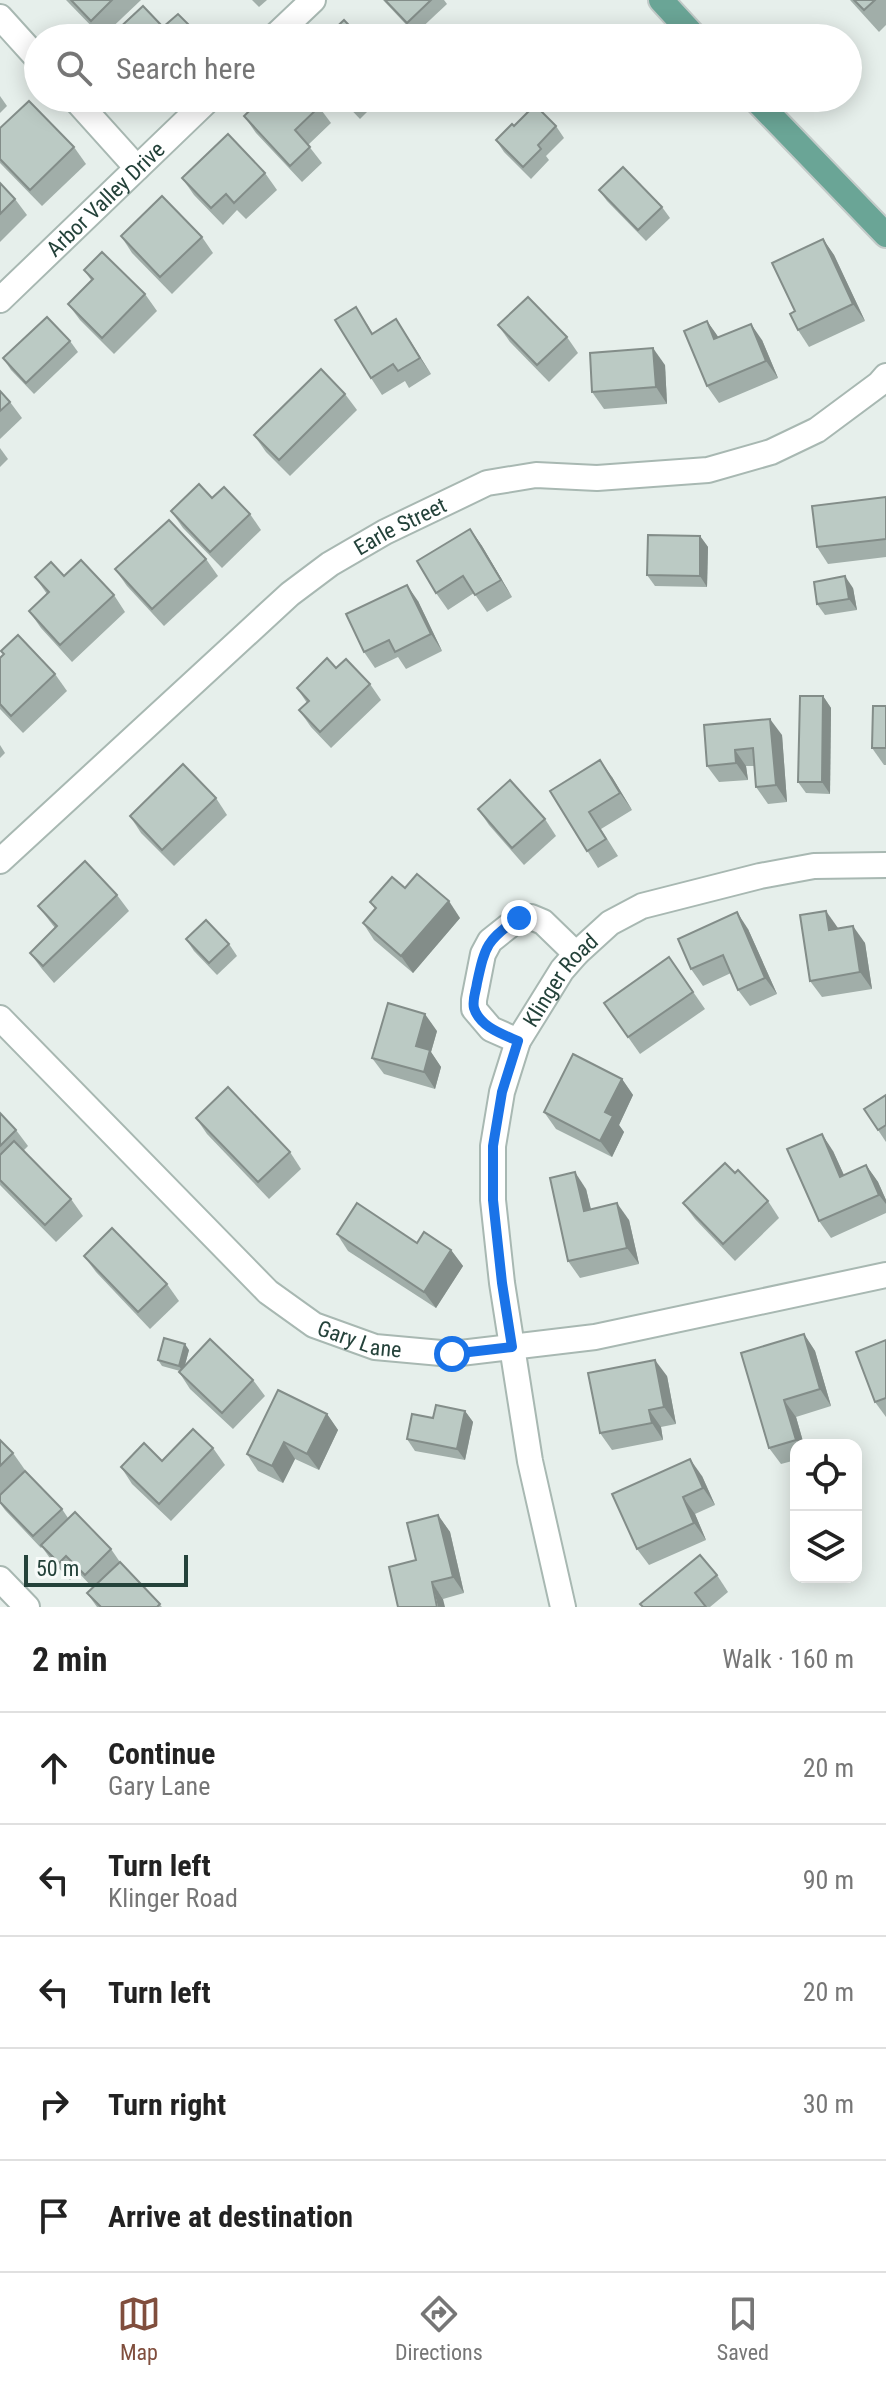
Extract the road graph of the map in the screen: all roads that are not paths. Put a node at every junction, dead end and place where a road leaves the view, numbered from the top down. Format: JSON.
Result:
{"nodes":[{"id":1,"x":313,"y":0,"type":"edge"},
{"id":2,"x":661,"y":0,"type":"edge"},
{"id":3,"x":0,"y":17,"type":"edge"},
{"id":4,"x":288,"y":24,"type":"edge"},
{"id":5,"x":683,"y":24,"type":"edge"},
{"id":6,"x":24,"y":44,"type":"edge"},
{"id":7,"x":87,"y":112,"type":"edge"},
{"id":8,"x":195,"y":112,"type":"edge"},
{"id":9,"x":767,"y":112,"type":"edge"},
{"id":10,"x":137,"y":168,"type":"junction"},
{"id":11,"x":886,"y":235,"type":"edge"},
{"id":12,"x":0,"y":300,"type":"edge"},
{"id":13,"x":886,"y":376,"type":"edge"},
{"id":14,"x":0,"y":861,"type":"edge"},
{"id":15,"x":886,"y":865,"type":"edge"},
{"id":16,"x":576,"y":954,"type":"junction"},
{"id":17,"x":0,"y":1018,"type":"edge"},
{"id":18,"x":518,"y":1041,"type":"junction"},
{"id":19,"x":886,"y":1275,"type":"edge"},
{"id":20,"x":512,"y":1347,"type":"junction"},
{"id":21,"x":0,"y":1579,"type":"edge"},
{"id":22,"x":27,"y":1607,"type":"edge"},
{"id":23,"x":563,"y":1607,"type":"edge"}],
"edges":[{"from":1,"to":4,"type":"street"},
{"from":2,"to":5,"type":"main road"},
{"from":3,"to":6,"type":"street"},
{"from":7,"to":10,"type":"street"},
{"from":8,"to":10,"type":"street","name":"Arbor Valley Drive"},
{"from":9,"to":11,"type":"main road"},
{"from":10,"to":12,"type":"street","name":"Arbor Valley Drive"},
{"from":13,"to":14,"type":"street","name":"Earle Street"},
{"from":15,"to":16,"type":"street","name":"Klinger Road"},
{"from":16,"to":18,"type":"street","name":"Klinger Road"},
{"from":16,"to":18,"type":"street"},
{"from":17,"to":20,"type":"street","name":"Gary Lane"},
{"from":18,"to":20,"type":"street","name":"Klinger Road"},
{"from":19,"to":20,"type":"street","name":"Gary Lane"},
{"from":20,"to":23,"type":"street","name":"Klinger Road"},
{"from":21,"to":22,"type":"street"}]}
